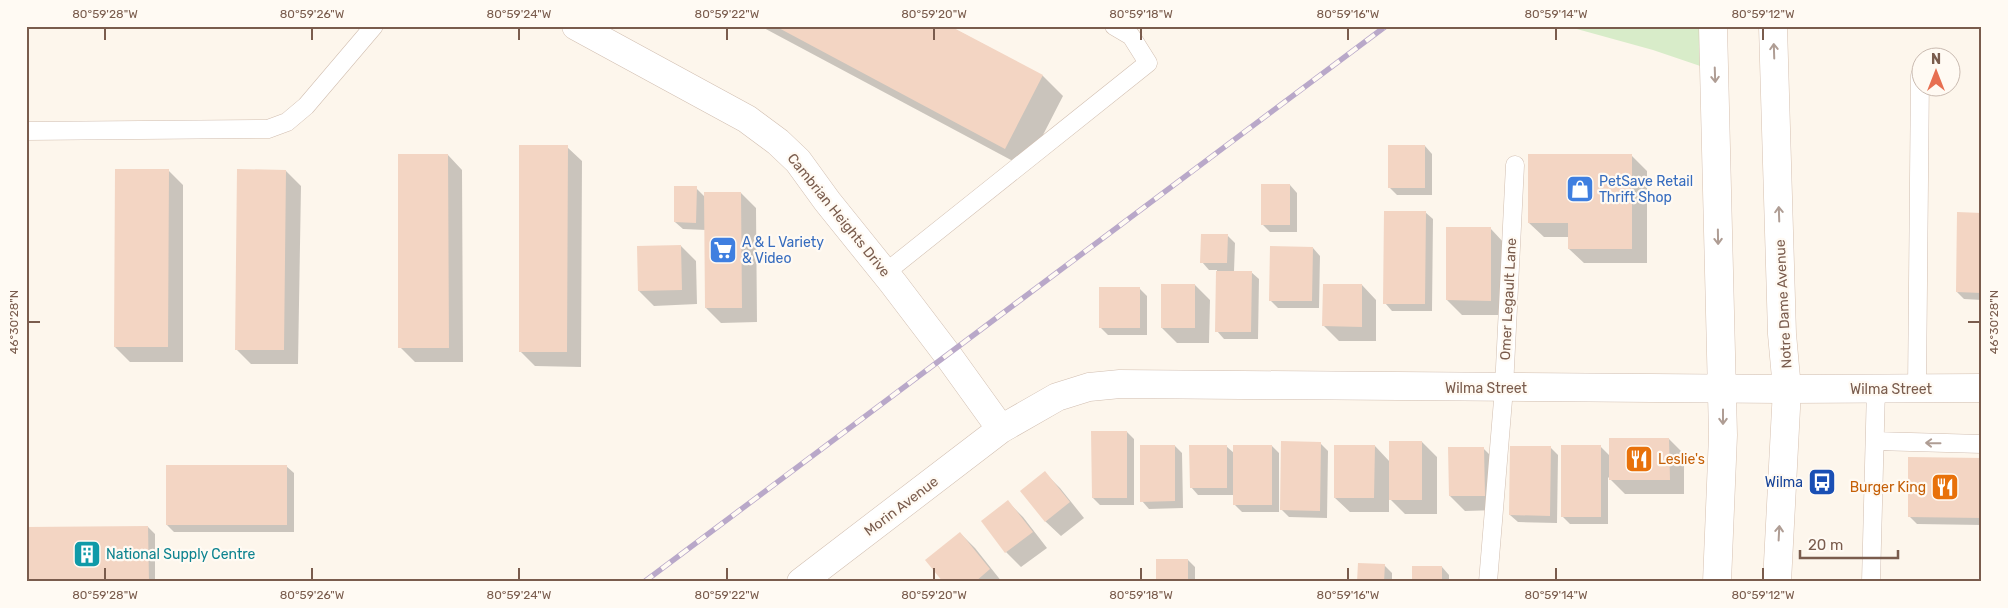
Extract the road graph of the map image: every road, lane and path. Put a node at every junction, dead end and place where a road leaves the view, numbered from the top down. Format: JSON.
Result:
{"nodes":[{"id":1,"x":374,"y":26,"type":"edge"},
{"id":2,"x":576,"y":26,"type":"edge"},
{"id":3,"x":1114,"y":26,"type":"edge"},
{"id":4,"x":1713,"y":26,"type":"edge"},
{"id":5,"x":1774,"y":26,"type":"edge"},
{"id":6,"x":1920,"y":98,"type":"edge"},
{"id":7,"x":26,"y":131,"type":"edge"},
{"id":8,"x":1515,"y":165,"type":"dead end"},
{"id":9,"x":885,"y":273,"type":"junction"},
{"id":10,"x":1504,"y":388,"type":"junction"},
{"id":11,"x":1723,"y":388,"type":"junction"},
{"id":12,"x":1876,"y":388,"type":"junction"},
{"id":13,"x":1917,"y":388,"type":"junction"},
{"id":14,"x":1982,"y":388,"type":"edge"},
{"id":15,"x":1787,"y":389,"type":"junction"},
{"id":16,"x":1001,"y":430,"type":"junction"},
{"id":17,"x":1875,"y":441,"type":"junction"},
{"id":18,"x":1982,"y":444,"type":"edge"},
{"id":19,"x":801,"y":582,"type":"edge"},
{"id":20,"x":1488,"y":582,"type":"edge"},
{"id":21,"x":1717,"y":582,"type":"edge"},
{"id":22,"x":1777,"y":582,"type":"edge"},
{"id":23,"x":1871,"y":582,"type":"edge"}],
"edges":[{"from":1,"to":7,"type":"lane"},
{"from":2,"to":9,"type":"street","name":"Cambrian Heights Drive"},
{"from":3,"to":9,"type":"lane"},
{"from":4,"to":11,"type":"street","one_way":true},
{"from":15,"to":5,"type":"street","name":"Notre Dame Avenue","one_way":true},
{"from":6,"to":13,"type":"lane"},
{"from":8,"to":10,"type":"lane","name":"Omer Legault Lane"},
{"from":9,"to":16,"type":"street","name":"Cambrian Heights Drive"},
{"from":10,"to":11,"type":"street","name":"Wilma Street"},
{"from":10,"to":16,"type":"street","name":"Wilma Street"},
{"from":10,"to":20,"type":"lane","name":"Omer Legault Lane"},
{"from":11,"to":15,"type":"street","name":"Wilma Street"},
{"from":11,"to":21,"type":"street","one_way":true},
{"from":12,"to":13,"type":"street","name":"Wilma Street"},
{"from":12,"to":15,"type":"street","name":"Wilma Street"},
{"from":12,"to":17,"type":"lane"},
{"from":13,"to":14,"type":"street","name":"Wilma Street"},
{"from":22,"to":15,"type":"street","name":"Notre Dame Avenue","one_way":true},
{"from":16,"to":19,"type":"street","name":"Morin Avenue"},
{"from":18,"to":17,"type":"lane","one_way":true},
{"from":17,"to":23,"type":"lane"}]}
